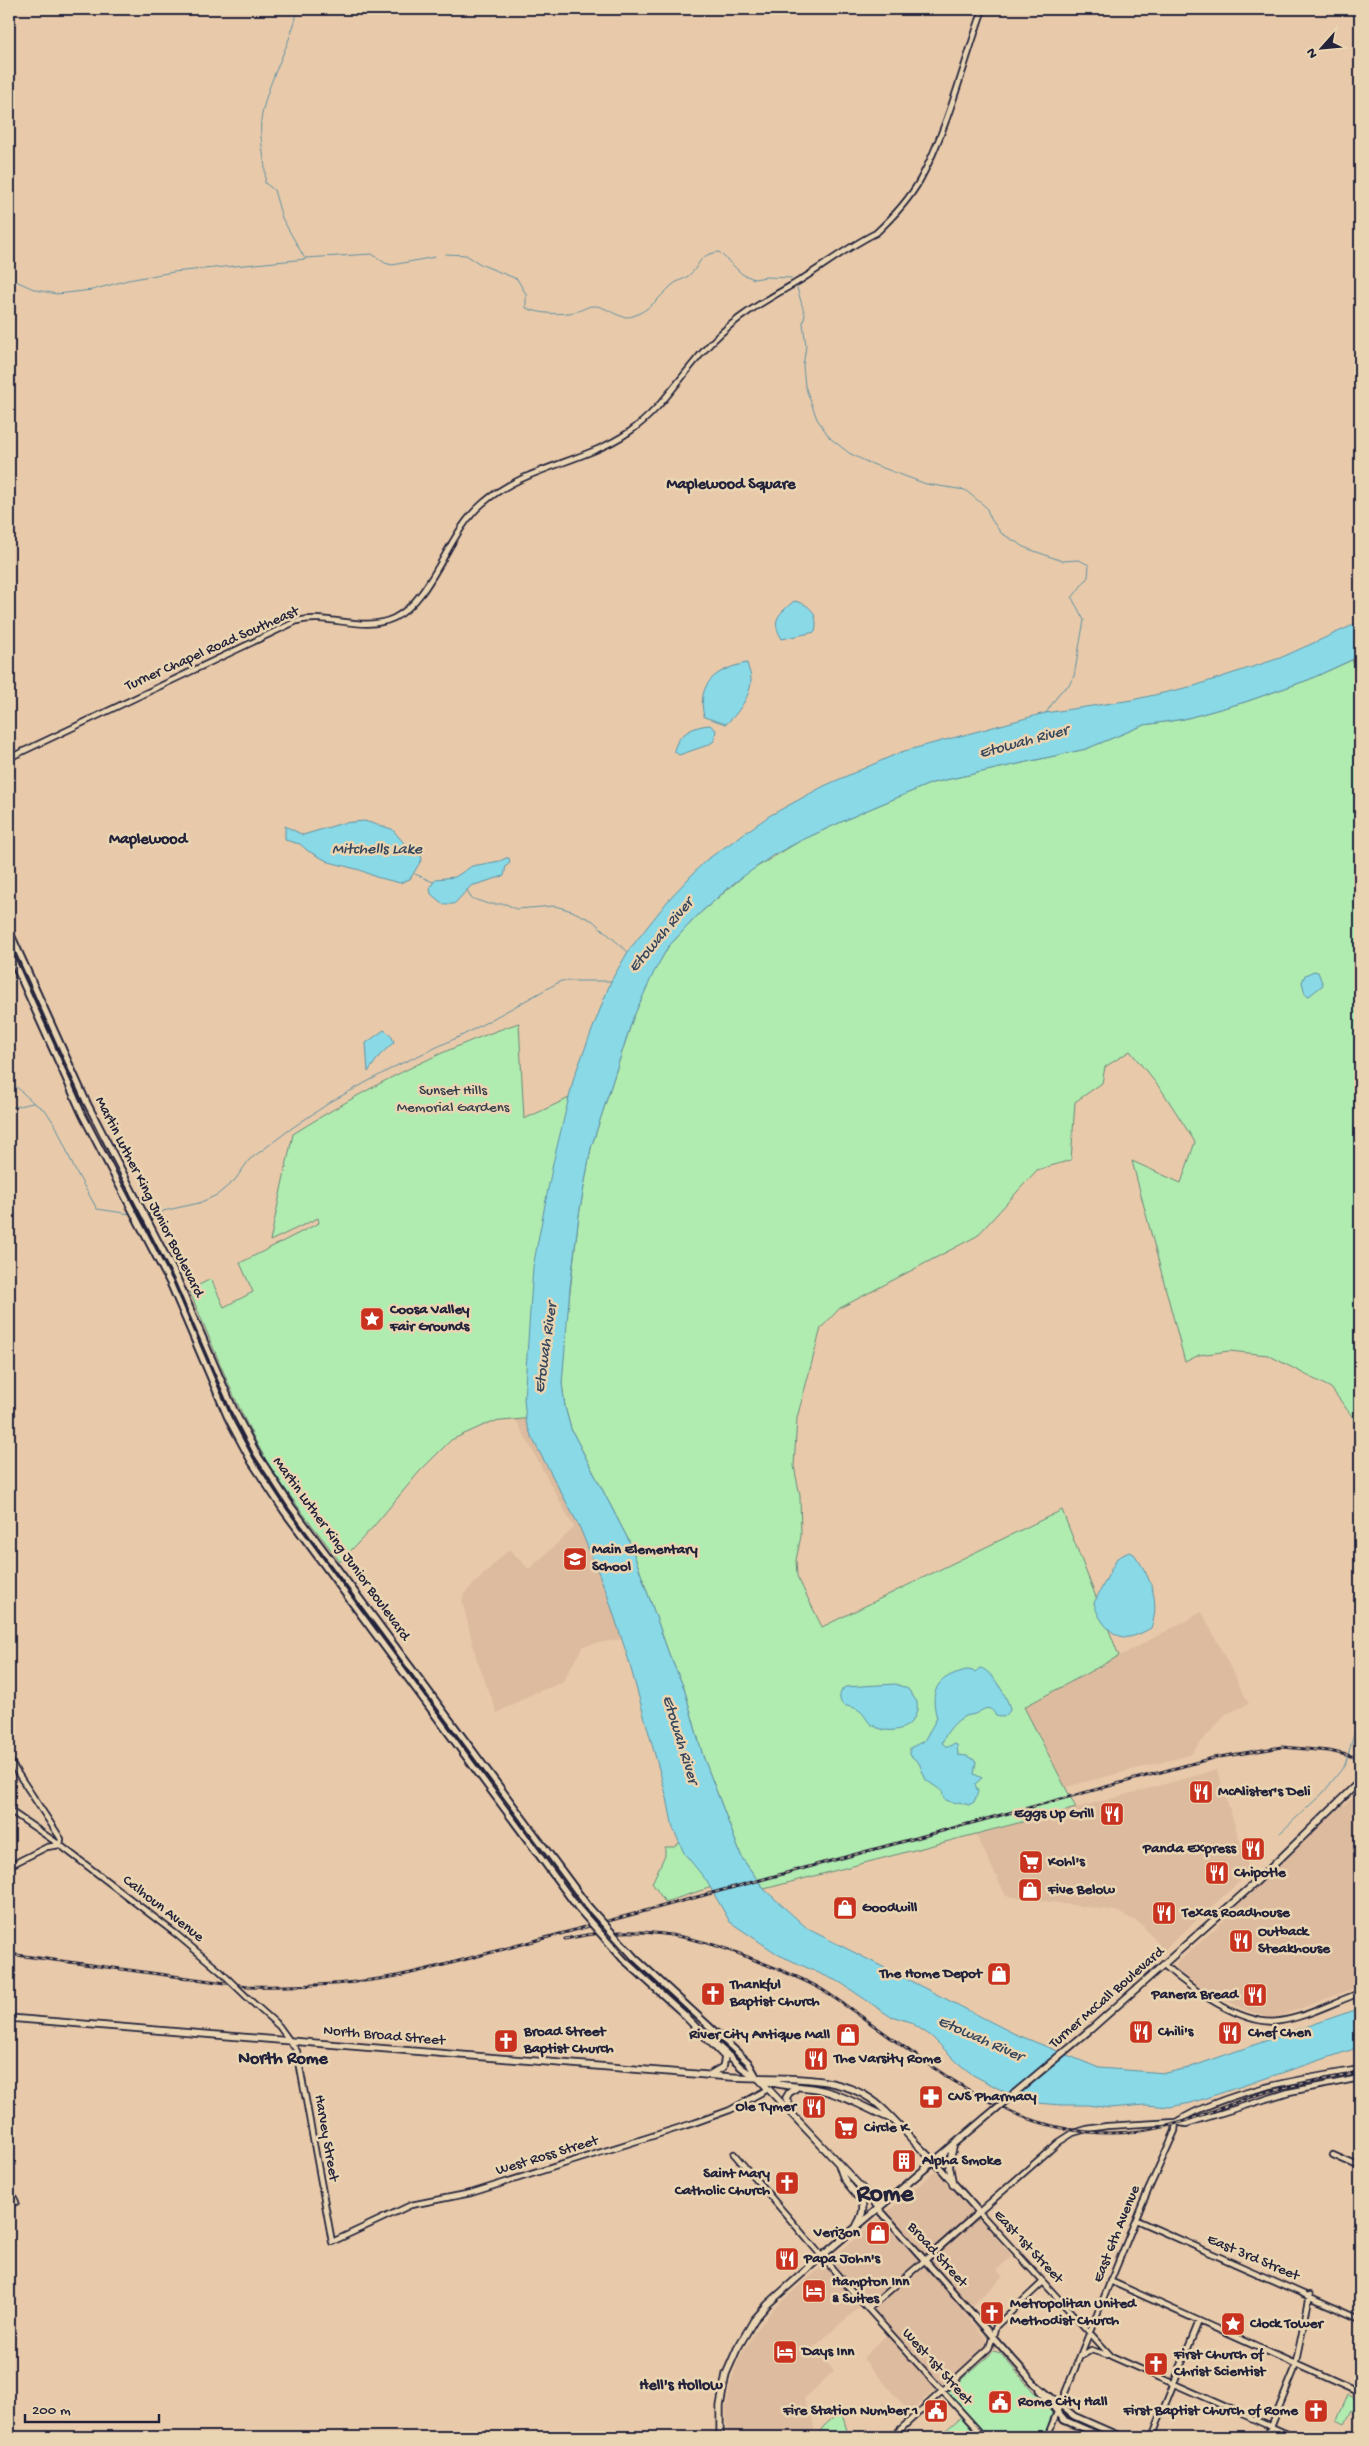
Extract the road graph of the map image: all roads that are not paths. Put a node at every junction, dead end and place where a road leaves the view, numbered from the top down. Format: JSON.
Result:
{"nodes":[{"id":1,"x":983,"y":9,"type":"edge"},
{"id":2,"x":9,"y":758,"type":"edge"},
{"id":3,"x":9,"y":930,"type":"edge"},
{"id":4,"x":9,"y":952,"type":"edge"},
{"id":5,"x":9,"y":1760,"type":"edge"},
{"id":6,"x":1360,"y":1781,"type":"edge"},
{"id":7,"x":9,"y":1810,"type":"edge"},
{"id":8,"x":60,"y":1845,"type":"junction"},
{"id":9,"x":9,"y":1866,"type":"edge"},
{"id":10,"x":1164,"y":1965,"type":"junction"},
{"id":11,"x":1360,"y":1993,"type":"edge"},
{"id":12,"x":684,"y":2015,"type":"junction"},
{"id":13,"x":9,"y":2018,"type":"edge"},
{"id":14,"x":291,"y":2041,"type":"junction"},
{"id":15,"x":1360,"y":2068,"type":"edge"},
{"id":16,"x":711,"y":2074,"type":"junction"},
{"id":17,"x":758,"y":2078,"type":"junction"},
{"id":18,"x":1360,"y":2078,"type":"edge"},
{"id":19,"x":798,"y":2087,"type":"junction"},
{"id":20,"x":768,"y":2089,"type":"junction"},
{"id":21,"x":795,"y":2116,"type":"junction"},
{"id":22,"x":893,"y":2120,"type":"junction"},
{"id":23,"x":1176,"y":2122,"type":"junction"},
{"id":24,"x":954,"y":2144,"type":"junction"},
{"id":25,"x":734,"y":2154,"type":"dead end"},
{"id":26,"x":1333,"y":2155,"type":"dead end"},
{"id":27,"x":934,"y":2161,"type":"junction"},
{"id":28,"x":838,"y":2163,"type":"junction"},
{"id":29,"x":1360,"y":2167,"type":"edge"},
{"id":30,"x":953,"y":2185,"type":"junction"},
{"id":31,"x":9,"y":2188,"type":"edge"},
{"id":32,"x":16,"y":2202,"type":"dead end"},
{"id":33,"x":879,"y":2209,"type":"junction"},
{"id":34,"x":979,"y":2212,"type":"junction"},
{"id":35,"x":1136,"y":2220,"type":"junction"},
{"id":36,"x":855,"y":2228,"type":"junction"},
{"id":37,"x":332,"y":2242,"type":"joint"},
{"id":38,"x":822,"y":2256,"type":"junction"},
{"id":39,"x":924,"y":2261,"type":"junction"},
{"id":40,"x":1110,"y":2281,"type":"junction"},
{"id":41,"x":1043,"y":2282,"type":"junction"},
{"id":42,"x":1310,"y":2295,"type":"junction"},
{"id":43,"x":868,"y":2309,"type":"junction"},
{"id":44,"x":1360,"y":2319,"type":"edge"},
{"id":45,"x":1199,"y":2321,"type":"junction"},
{"id":46,"x":1090,"y":2334,"type":"junction"},
{"id":47,"x":992,"y":2336,"type":"junction"},
{"id":48,"x":1111,"y":2356,"type":"junction"},
{"id":49,"x":1296,"y":2365,"type":"junction"},
{"id":50,"x":1075,"y":2367,"type":"junction"},
{"id":51,"x":1035,"y":2384,"type":"junction"},
{"id":52,"x":1174,"y":2384,"type":"junction"},
{"id":53,"x":942,"y":2391,"type":"junction"},
{"id":54,"x":1360,"y":2393,"type":"edge"},
{"id":55,"x":1060,"y":2405,"type":"junction"},
{"id":56,"x":1057,"y":2412,"type":"junction"},
{"id":57,"x":1271,"y":2426,"type":"junction"},
{"id":58,"x":720,"y":2437,"type":"edge"},
{"id":59,"x":892,"y":2437,"type":"edge"},
{"id":60,"x":984,"y":2437,"type":"edge"},
{"id":61,"x":1047,"y":2437,"type":"edge"},
{"id":62,"x":1103,"y":2437,"type":"edge"},
{"id":63,"x":1122,"y":2437,"type":"edge"},
{"id":64,"x":1152,"y":2437,"type":"edge"},
{"id":65,"x":1267,"y":2437,"type":"edge"},
{"id":66,"x":1294,"y":2437,"type":"edge"}],
"edges":[{"from":1,"to":2,"type":"street","name":"Turner Chapel Road Southeast"},
{"from":3,"to":17,"type":"main road","name":"Martin Luther King Junior Boulevard","bridge":true},
{"from":4,"to":12,"type":"main road","name":"Martin Luther King Junior Boulevard","bridge":true},
{"from":5,"to":8,"type":"street"},
{"from":6,"to":10,"type":"main road","name":"Turner McCall Boulevard"},
{"from":7,"to":8,"type":"street","name":"Calhoun Avenue"},
{"from":8,"to":9,"type":"street"},
{"from":8,"to":14,"type":"street","name":"Calhoun Avenue","bridge":true},
{"from":10,"to":11,"type":"street"},
{"from":10,"to":24,"type":"main road","name":"Turner McCall Boulevard","bridge":true},
{"from":12,"to":16,"type":"main road"},
{"from":12,"to":17,"type":"main road","name":"Martin Luther King Junior Boulevard"},
{"from":13,"to":14,"type":"main road","name":"North Broad Street"},
{"from":14,"to":16,"type":"main road","name":"North Broad Street"},
{"from":14,"to":37,"type":"street","name":"Harvey Street"},
{"from":15,"to":23,"type":"street"},
{"from":16,"to":17,"type":"main road","name":"North Broad Street"},
{"from":17,"to":19,"type":"main road","name":"Martin Luther King Junior Boulevard"},
{"from":17,"to":20,"type":"main road","name":"Broad Street"},
{"from":17,"to":22,"type":"main road"},
{"from":18,"to":23,"type":"street"},
{"from":19,"to":21,"type":"main road"},
{"from":19,"to":22,"type":"main road","name":"Martin Luther King Junior Boulevard"},
{"from":20,"to":21,"type":"main road","name":"Broad Street"},
{"from":20,"to":37,"type":"street","name":"West Ross Street"},
{"from":21,"to":28,"type":"main road","name":"Broad Street"},
{"from":22,"to":27,"type":"main road"},
{"from":23,"to":34,"type":"street"},
{"from":23,"to":35,"type":"street","name":"East 6th Avenue"},
{"from":24,"to":27,"type":"main road","name":"Turner McCall Boulevard"},
{"from":24,"to":30,"type":"main road"},
{"from":25,"to":38,"type":"street","name":"West 1st Street"},
{"from":26,"to":29,"type":"street"},
{"from":27,"to":30,"type":"main road","name":"East 1st Street"},
{"from":27,"to":33,"type":"main road","name":"Turner McCall Boulevard"},
{"from":28,"to":33,"type":"main road","name":"Broad Street"},
{"from":28,"to":36,"type":"main road"},
{"from":30,"to":34,"type":"main road","name":"East 1st Street"},
{"from":31,"to":32,"type":"street"},
{"from":33,"to":36,"type":"main road","name":"Turner McCall Boulevard"},
{"from":33,"to":39,"type":"main road","name":"Broad Street"},
{"from":34,"to":39,"type":"main road"},
{"from":34,"to":41,"type":"street","name":"East 1st Street"},
{"from":35,"to":40,"type":"street","name":"East 6th Avenue"},
{"from":35,"to":42,"type":"street","name":"East 3rd Street"},
{"from":36,"to":38,"type":"main road","name":"Turner McCall Boulevard"},
{"from":38,"to":43,"type":"street","name":"West 1st Street"},
{"from":38,"to":58,"type":"main road","name":"Turner McCall Boulevard"},
{"from":39,"to":43,"type":"street"},
{"from":39,"to":47,"type":"main road","name":"Broad Street"},
{"from":40,"to":45,"type":"street"},
{"from":40,"to":46,"type":"street","name":"East 6th Avenue"},
{"from":41,"to":46,"type":"street","name":"East 1st Street"},
{"from":41,"to":47,"type":"street"},
{"from":42,"to":44,"type":"street","name":"East 3rd Street"},
{"from":42,"to":49,"type":"street"},
{"from":43,"to":53,"type":"street","name":"West 1st Street"},
{"from":45,"to":49,"type":"street"},
{"from":45,"to":52,"type":"street"},
{"from":46,"to":48,"type":"street","name":"East 1st Street"},
{"from":46,"to":50,"type":"street","name":"East 6th Avenue"},
{"from":47,"to":51,"type":"main road","name":"Broad Street"},
{"from":47,"to":53,"type":"street"},
{"from":48,"to":50,"type":"street"},
{"from":48,"to":52,"type":"street","name":"East 1st Street"},
{"from":49,"to":54,"type":"street"},
{"from":49,"to":57,"type":"street"},
{"from":50,"to":55,"type":"street","name":"East 6th Avenue"},
{"from":51,"to":55,"type":"main road","name":"Broad Street"},
{"from":51,"to":56,"type":"main road","name":"Broad Street"},
{"from":52,"to":57,"type":"street","name":"East 1st Street"},
{"from":52,"to":64,"type":"street"},
{"from":53,"to":59,"type":"street"},
{"from":53,"to":60,"type":"street","name":"West 1st Street"},
{"from":55,"to":56,"type":"street","name":"East 6th Avenue"},
{"from":55,"to":63,"type":"main road","name":"Broad Street"},
{"from":56,"to":61,"type":"street","name":"East 6th Avenue"},
{"from":56,"to":62,"type":"main road","name":"Broad Street"},
{"from":57,"to":65,"type":"street"},
{"from":57,"to":66,"type":"street","name":"East 1st Street"}]}
